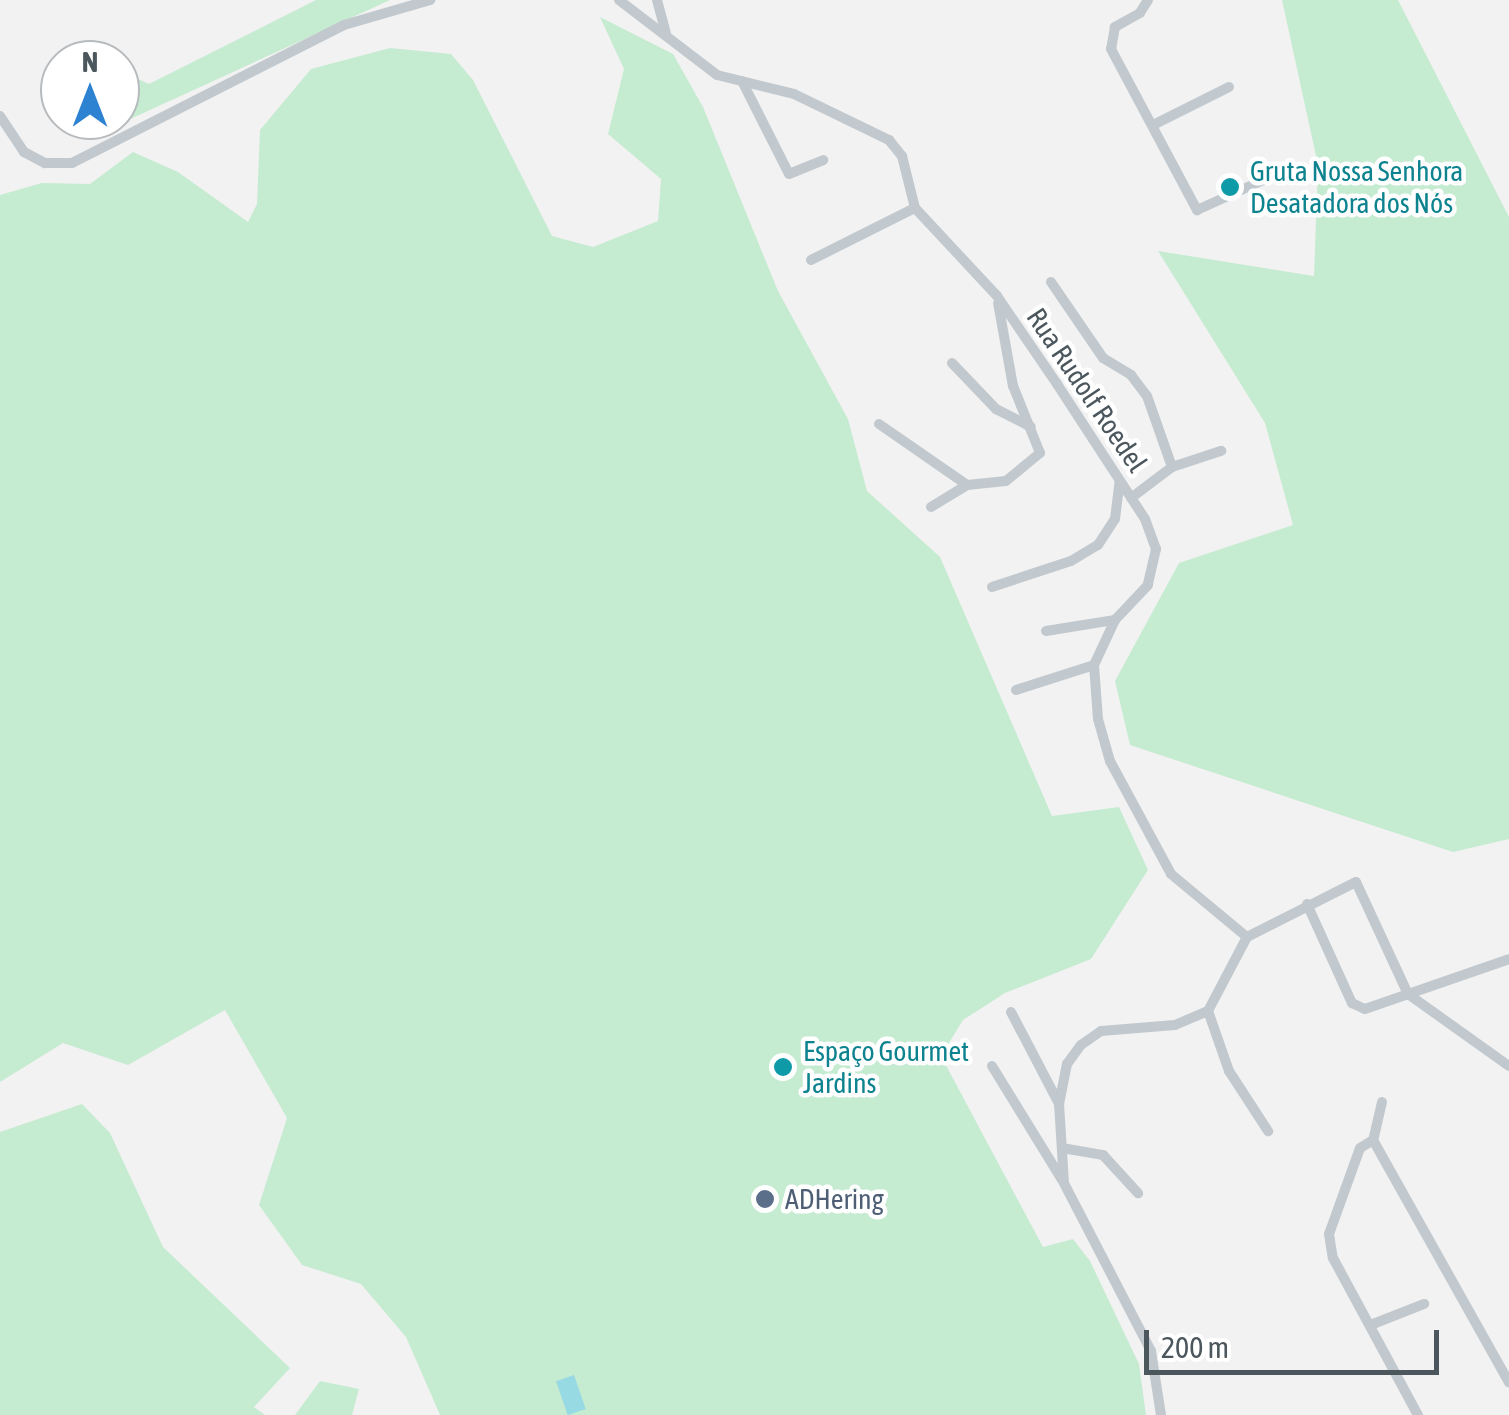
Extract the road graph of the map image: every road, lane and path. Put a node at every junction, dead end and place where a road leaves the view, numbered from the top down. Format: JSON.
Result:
{"nodes":[{"id":1,"x":430,"y":0,"type":"edge"},
{"id":2,"x":619,"y":0,"type":"edge"},
{"id":3,"x":657,"y":0,"type":"edge"},
{"id":4,"x":1148,"y":0,"type":"edge"},
{"id":5,"x":666,"y":35,"type":"junction"},
{"id":6,"x":742,"y":81,"type":"junction"},
{"id":7,"x":1229,"y":87,"type":"dead end"},
{"id":8,"x":0,"y":116,"type":"edge"},
{"id":9,"x":1152,"y":125,"type":"junction"},
{"id":10,"x":823,"y":160,"type":"dead end"},
{"id":11,"x":1290,"y":168,"type":"dead end"},
{"id":12,"x":914,"y":208,"type":"junction"},
{"id":13,"x":811,"y":260,"type":"dead end"},
{"id":14,"x":1051,"y":282,"type":"dead end"},
{"id":15,"x":998,"y":296,"type":"junction"},
{"id":16,"x":952,"y":363,"type":"dead end"},
{"id":17,"x":879,"y":424,"type":"dead end"},
{"id":18,"x":1031,"y":427,"type":"junction"},
{"id":19,"x":1221,"y":451,"type":"dead end"},
{"id":20,"x":1172,"y":467,"type":"junction"},
{"id":21,"x":1120,"y":480,"type":"junction"},
{"id":22,"x":967,"y":485,"type":"junction"},
{"id":23,"x":1131,"y":498,"type":"junction"},
{"id":24,"x":931,"y":507,"type":"dead end"},
{"id":25,"x":992,"y":587,"type":"dead end"},
{"id":26,"x":1115,"y":620,"type":"junction"},
{"id":27,"x":1046,"y":631,"type":"dead end"},
{"id":28,"x":1094,"y":665,"type":"junction"},
{"id":29,"x":1016,"y":690,"type":"dead end"},
{"id":30,"x":1307,"y":904,"type":"junction"},
{"id":31,"x":1247,"y":937,"type":"junction"},
{"id":32,"x":1509,"y":959,"type":"edge"},
{"id":33,"x":1408,"y":994,"type":"junction"},
{"id":34,"x":1208,"y":1011,"type":"junction"},
{"id":35,"x":1011,"y":1012,"type":"dead end"},
{"id":36,"x":992,"y":1066,"type":"dead end"},
{"id":37,"x":1509,"y":1066,"type":"edge"},
{"id":38,"x":1382,"y":1102,"type":"dead end"},
{"id":39,"x":1059,"y":1104,"type":"junction"},
{"id":40,"x":1268,"y":1131,"type":"dead end"},
{"id":41,"x":1373,"y":1140,"type":"junction"},
{"id":42,"x":1062,"y":1148,"type":"junction"},
{"id":43,"x":1064,"y":1182,"type":"junction"},
{"id":44,"x":1138,"y":1193,"type":"dead end"},
{"id":45,"x":1424,"y":1304,"type":"dead end"},
{"id":46,"x":1373,"y":1324,"type":"junction"},
{"id":47,"x":1509,"y":1382,"type":"edge"},
{"id":48,"x":1161,"y":1415,"type":"edge"},
{"id":49,"x":1418,"y":1415,"type":"edge"}],
"edges":[{"from":1,"to":8,"type":"street"},
{"from":2,"to":5,"type":"street"},
{"from":3,"to":5,"type":"street"},
{"from":4,"to":9,"type":"street"},
{"from":5,"to":6,"type":"street"},
{"from":6,"to":10,"type":"street"},
{"from":6,"to":12,"type":"street"},
{"from":7,"to":9,"type":"street"},
{"from":9,"to":11,"type":"street"},
{"from":12,"to":13,"type":"street"},
{"from":12,"to":15,"type":"street","name":"Rua Rudolf Roedel"},
{"from":14,"to":20,"type":"street"},
{"from":15,"to":18,"type":"street"},
{"from":15,"to":21,"type":"street","name":"Rua Rudolf Roedel"},
{"from":16,"to":18,"type":"street"},
{"from":17,"to":22,"type":"street"},
{"from":18,"to":22,"type":"street"},
{"from":19,"to":20,"type":"street"},
{"from":20,"to":23,"type":"street"},
{"from":21,"to":23,"type":"street","name":"Rua Rudolf Roedel"},
{"from":21,"to":25,"type":"street"},
{"from":22,"to":24,"type":"street"},
{"from":23,"to":26,"type":"street","name":"Rua Rudolf Roedel"},
{"from":26,"to":27,"type":"street"},
{"from":26,"to":28,"type":"street","name":"Rua Rudolf Roedel"},
{"from":28,"to":29,"type":"street"},
{"from":28,"to":31,"type":"street","name":"Rua Rudolf Roedel"},
{"from":30,"to":31,"type":"street"},
{"from":30,"to":33,"type":"street"},
{"from":30,"to":33,"type":"street"},
{"from":31,"to":34,"type":"street"},
{"from":32,"to":33,"type":"street"},
{"from":33,"to":37,"type":"street"},
{"from":34,"to":39,"type":"street"},
{"from":34,"to":40,"type":"street"},
{"from":35,"to":39,"type":"street"},
{"from":36,"to":43,"type":"street"},
{"from":38,"to":41,"type":"street"},
{"from":39,"to":42,"type":"street"},
{"from":41,"to":46,"type":"street"},
{"from":41,"to":47,"type":"street"},
{"from":42,"to":43,"type":"street"},
{"from":42,"to":44,"type":"street"},
{"from":43,"to":48,"type":"street"},
{"from":45,"to":46,"type":"street"},
{"from":46,"to":49,"type":"street"}]}
